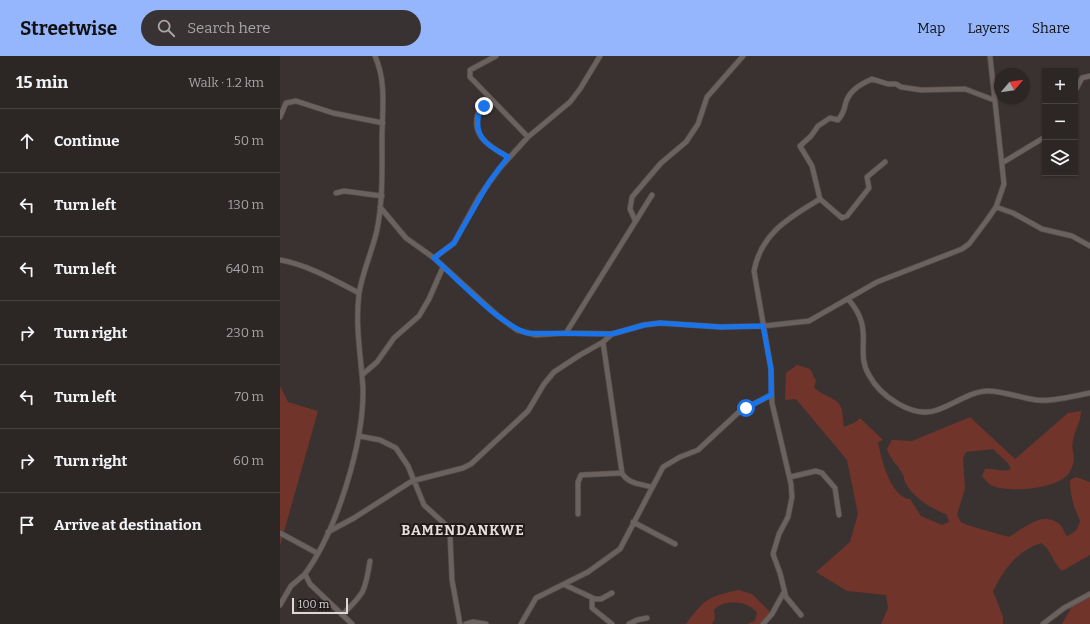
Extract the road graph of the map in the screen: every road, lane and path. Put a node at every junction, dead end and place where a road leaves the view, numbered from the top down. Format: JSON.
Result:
{"nodes":[{"id":1,"x":375,"y":56,"type":"edge"},
{"id":2,"x":496,"y":56,"type":"edge"},
{"id":3,"x":600,"y":56,"type":"edge"},
{"id":4,"x":743,"y":56,"type":"edge"},
{"id":5,"x":990,"y":56,"type":"edge"},
{"id":6,"x":1090,"y":76,"type":"edge"},
{"id":7,"x":1078,"y":85,"type":"edge"},
{"id":8,"x":994,"y":100,"type":"joint"},
{"id":9,"x":493,"y":103,"type":"junction"},
{"id":10,"x":995,"y":104,"type":"edge"},
{"id":11,"x":281,"y":107,"type":"edge"},
{"id":12,"x":280,"y":117,"type":"edge"},
{"id":13,"x":383,"y":123,"type":"junction"},
{"id":14,"x":528,"y":137,"type":"junction"},
{"id":15,"x":1042,"y":139,"type":"edge"},
{"id":16,"x":508,"y":157,"type":"junction"},
{"id":17,"x":884,"y":162,"type":"dead end"},
{"id":18,"x":1002,"y":163,"type":"junction"},
{"id":19,"x":336,"y":193,"type":"dead end"},
{"id":20,"x":652,"y":194,"type":"dead end"},
{"id":21,"x":382,"y":196,"type":"junction"},
{"id":22,"x":820,"y":199,"type":"junction"},
{"id":23,"x":380,"y":207,"type":"junction"},
{"id":24,"x":996,"y":207,"type":"junction"},
{"id":25,"x":635,"y":220,"type":"junction"},
{"id":26,"x":1090,"y":246,"type":"edge"},
{"id":27,"x":434,"y":258,"type":"junction"},
{"id":28,"x":280,"y":260,"type":"edge"},
{"id":29,"x":444,"y":267,"type":"junction"},
{"id":30,"x":359,"y":293,"type":"junction"},
{"id":31,"x":848,"y":299,"type":"junction"},
{"id":32,"x":763,"y":326,"type":"junction"},
{"id":33,"x":566,"y":332,"type":"junction"},
{"id":34,"x":612,"y":334,"type":"junction"},
{"id":35,"x":603,"y":342,"type":"junction"},
{"id":36,"x":362,"y":375,"type":"junction"},
{"id":37,"x":1090,"y":393,"type":"edge"},
{"id":38,"x":771,"y":395,"type":"junction"},
{"id":39,"x":359,"y":436,"type":"junction"},
{"id":40,"x":622,"y":473,"type":"junction"},
{"id":41,"x":790,"y":477,"type":"junction"},
{"id":42,"x":412,"y":481,"type":"junction"},
{"id":43,"x":652,"y":487,"type":"junction"},
{"id":44,"x":578,"y":514,"type":"dead end"},
{"id":45,"x":839,"y":515,"type":"dead end"},
{"id":46,"x":633,"y":522,"type":"junction"},
{"id":47,"x":328,"y":532,"type":"junction"},
{"id":48,"x":280,"y":533,"type":"edge"},
{"id":49,"x":675,"y":544,"type":"dead end"},
{"id":50,"x":317,"y":553,"type":"junction"},
{"id":51,"x":370,"y":562,"type":"dead end"},
{"id":52,"x":305,"y":574,"type":"junction"},
{"id":53,"x":565,"y":585,"type":"junction"},
{"id":54,"x":784,"y":592,"type":"junction"},
{"id":55,"x":612,"y":593,"type":"dead end"},
{"id":56,"x":1090,"y":594,"type":"edge"},
{"id":57,"x":592,"y":598,"type":"junction"},
{"id":58,"x":280,"y":605,"type":"edge"},
{"id":59,"x":342,"y":615,"type":"junction"},
{"id":60,"x":801,"y":615,"type":"dead end"},
{"id":61,"x":647,"y":618,"type":"dead end"},
{"id":62,"x":352,"y":624,"type":"edge"},
{"id":63,"x":460,"y":624,"type":"edge"},
{"id":64,"x":466,"y":624,"type":"edge"},
{"id":65,"x":486,"y":624,"type":"edge"},
{"id":66,"x":521,"y":624,"type":"edge"},
{"id":67,"x":612,"y":624,"type":"edge"},
{"id":68,"x":629,"y":624,"type":"edge"},
{"id":69,"x":763,"y":624,"type":"edge"},
{"id":70,"x":1043,"y":624,"type":"edge"}],
"edges":[{"from":1,"to":13,"type":"street"},
{"from":2,"to":9,"type":"street"},
{"from":3,"to":14,"type":"street"},
{"from":4,"to":25,"type":"street"},
{"from":5,"to":8,"type":"street"},
{"from":6,"to":7,"type":"street"},
{"from":8,"to":22,"type":"street"},
{"from":9,"to":14,"type":"street"},
{"from":9,"to":16,"type":"street"},
{"from":10,"to":18,"type":"street"},
{"from":11,"to":12,"type":"street"},
{"from":11,"to":13,"type":"street"},
{"from":13,"to":21,"type":"street"},
{"from":14,"to":16,"type":"street"},
{"from":15,"to":18,"type":"street"},
{"from":16,"to":27,"type":"street"},
{"from":17,"to":22,"type":"street"},
{"from":18,"to":24,"type":"street"},
{"from":19,"to":21,"type":"street"},
{"from":20,"to":25,"type":"street"},
{"from":21,"to":23,"type":"street"},
{"from":22,"to":32,"type":"street"},
{"from":23,"to":27,"type":"street"},
{"from":23,"to":30,"type":"street"},
{"from":24,"to":26,"type":"street"},
{"from":24,"to":31,"type":"street"},
{"from":25,"to":33,"type":"street"},
{"from":27,"to":29,"type":"street"},
{"from":28,"to":30,"type":"street"},
{"from":29,"to":33,"type":"street"},
{"from":29,"to":36,"type":"street"},
{"from":30,"to":36,"type":"street"},
{"from":31,"to":32,"type":"street"},
{"from":31,"to":37,"type":"street"},
{"from":32,"to":34,"type":"street"},
{"from":32,"to":38,"type":"street"},
{"from":33,"to":34,"type":"street"},
{"from":34,"to":35,"type":"street"},
{"from":35,"to":40,"type":"street"},
{"from":35,"to":42,"type":"street"},
{"from":36,"to":39,"type":"street"},
{"from":38,"to":41,"type":"street"},
{"from":38,"to":43,"type":"street"},
{"from":39,"to":42,"type":"street"},
{"from":39,"to":47,"type":"street"},
{"from":40,"to":43,"type":"street"},
{"from":40,"to":44,"type":"street"},
{"from":41,"to":45,"type":"street"},
{"from":41,"to":54,"type":"street"},
{"from":42,"to":47,"type":"street"},
{"from":42,"to":63,"type":"street"},
{"from":43,"to":46,"type":"street"},
{"from":46,"to":49,"type":"street"},
{"from":46,"to":53,"type":"street"},
{"from":47,"to":50,"type":"street"},
{"from":48,"to":50,"type":"street"},
{"from":50,"to":52,"type":"street"},
{"from":51,"to":59,"type":"street"},
{"from":52,"to":58,"type":"street"},
{"from":52,"to":59,"type":"street"},
{"from":53,"to":57,"type":"street"},
{"from":53,"to":66,"type":"street"},
{"from":54,"to":60,"type":"street"},
{"from":54,"to":69,"type":"street"},
{"from":55,"to":57,"type":"street"},
{"from":56,"to":70,"type":"street"},
{"from":57,"to":67,"type":"street"},
{"from":59,"to":62,"type":"street"},
{"from":61,"to":68,"type":"street"},
{"from":64,"to":65,"type":"street"}]}
